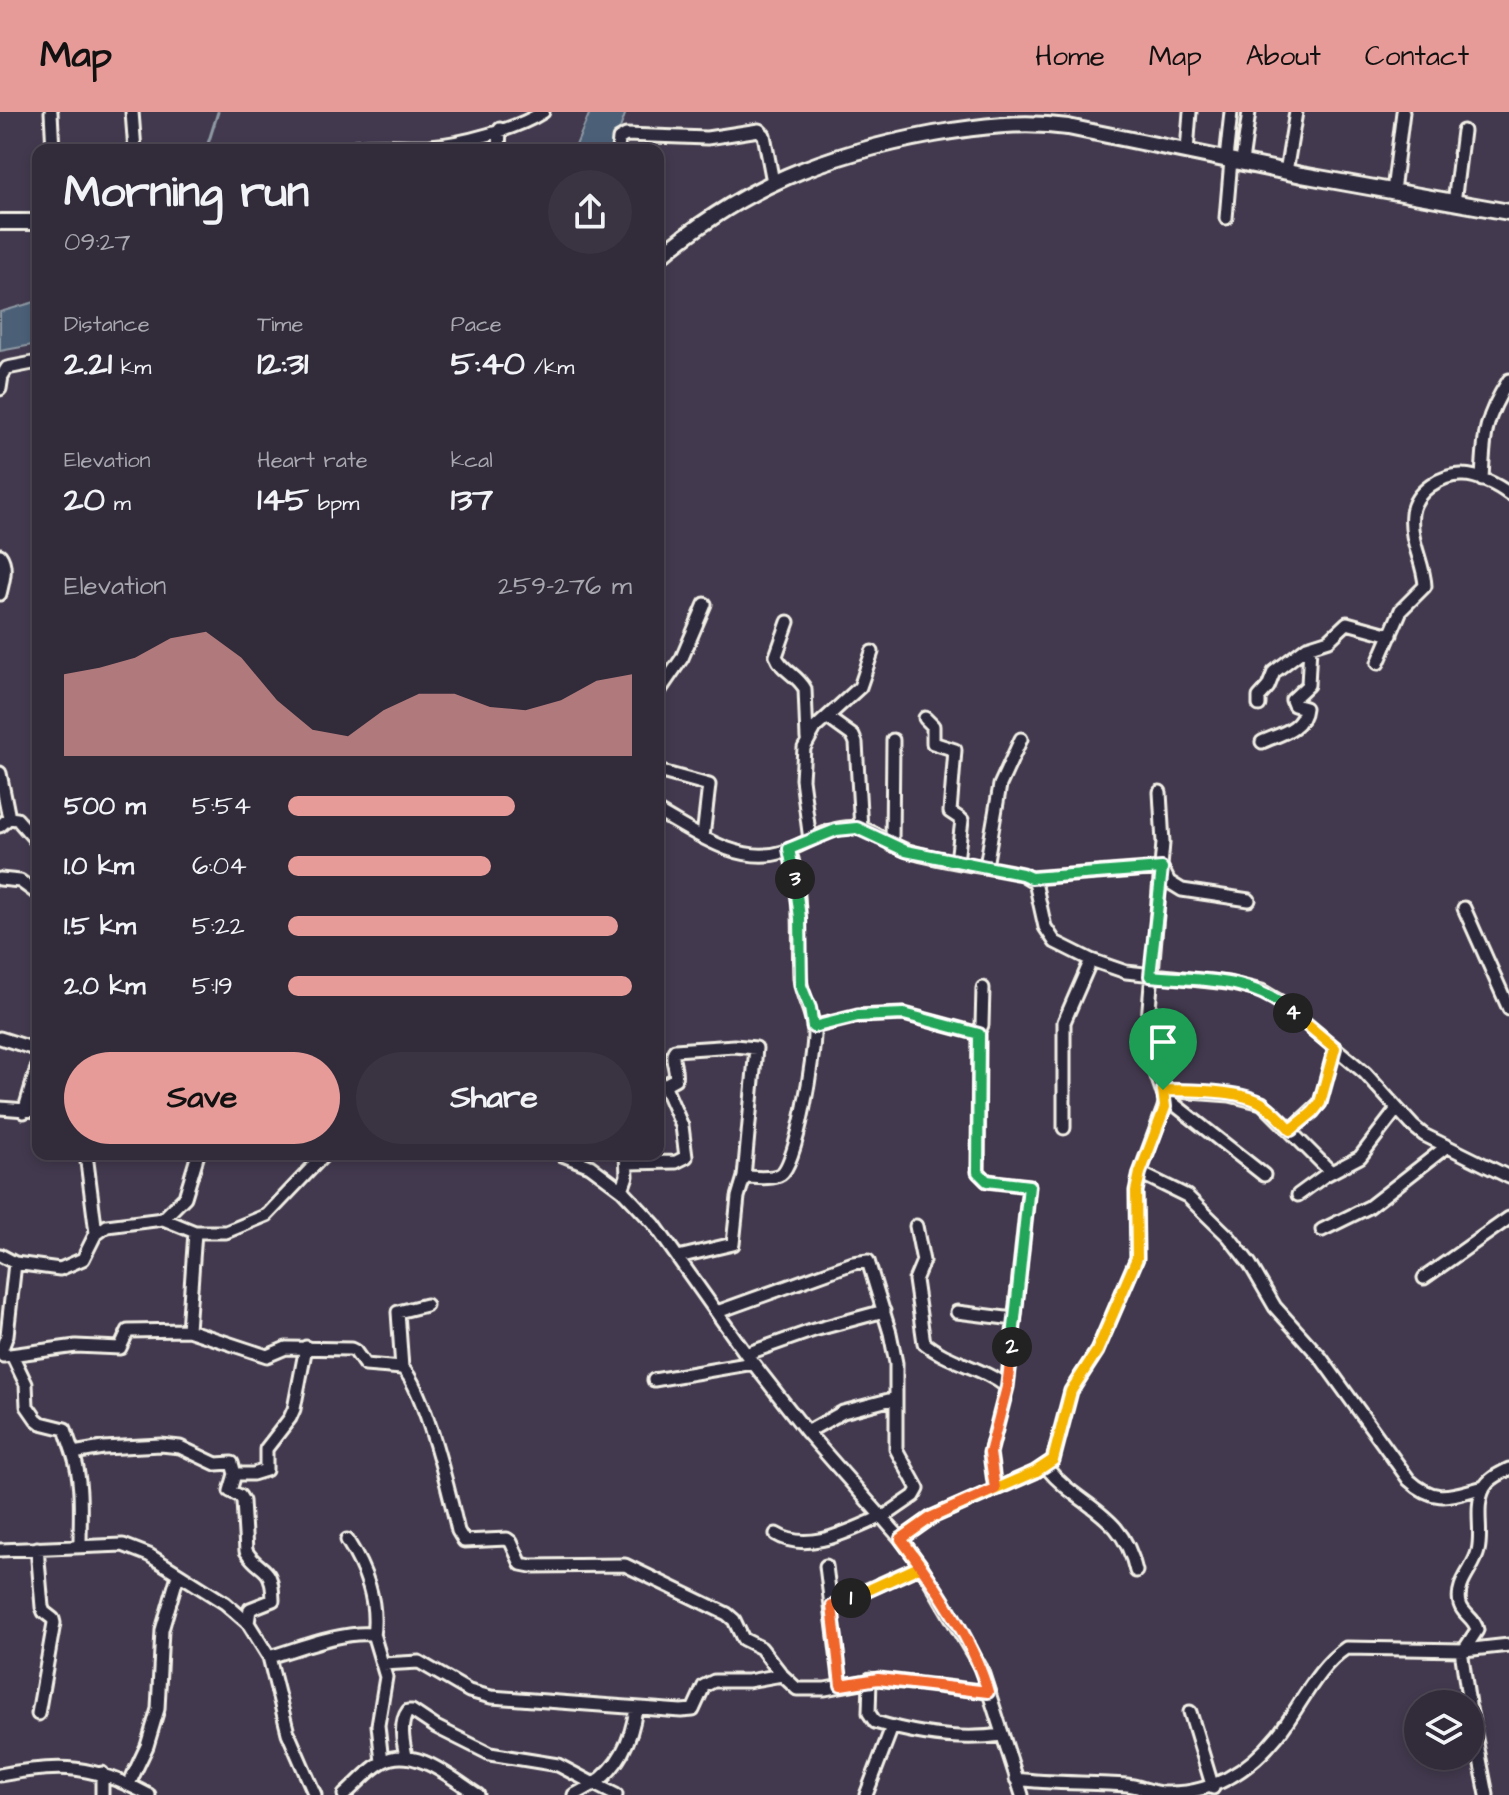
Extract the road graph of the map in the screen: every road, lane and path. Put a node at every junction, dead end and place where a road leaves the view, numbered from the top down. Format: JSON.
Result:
{"nodes":[{"id":1,"x":51,"y":112,"type":"edge"},
{"id":2,"x":132,"y":112,"type":"edge"},
{"id":3,"x":543,"y":112,"type":"edge"},
{"id":4,"x":1190,"y":112,"type":"edge"},
{"id":5,"x":1231,"y":112,"type":"edge"},
{"id":6,"x":1249,"y":112,"type":"edge"},
{"id":7,"x":1296,"y":112,"type":"edge"},
{"id":8,"x":1403,"y":112,"type":"edge"},
{"id":9,"x":500,"y":129,"type":"junction"},
{"id":10,"x":1463,"y":131,"type":"dead end"},
{"id":11,"x":53,"y":144,"type":"edge"},
{"id":12,"x":135,"y":144,"type":"edge"},
{"id":13,"x":437,"y":144,"type":"edge"},
{"id":14,"x":499,"y":144,"type":"edge"},
{"id":15,"x":619,"y":144,"type":"edge"},
{"id":16,"x":1187,"y":151,"type":"junction"},
{"id":17,"x":1233,"y":161,"type":"junction"},
{"id":18,"x":1286,"y":172,"type":"junction"},
{"id":19,"x":773,"y":182,"type":"junction"},
{"id":20,"x":1393,"y":191,"type":"junction"},
{"id":21,"x":1454,"y":203,"type":"junction"},
{"id":22,"x":1509,"y":212,"type":"edge"},
{"id":23,"x":1226,"y":218,"type":"dead end"},
{"id":24,"x":0,"y":222,"type":"edge"},
{"id":25,"x":32,"y":222,"type":"edge"},
{"id":26,"x":664,"y":253,"type":"edge"},
{"id":27,"x":32,"y":363,"type":"edge"},
{"id":28,"x":1509,"y":380,"type":"edge"},
{"id":29,"x":0,"y":389,"type":"edge"},
{"id":30,"x":1482,"y":480,"type":"junction"},
{"id":31,"x":1509,"y":494,"type":"edge"},
{"id":32,"x":0,"y":555,"type":"edge"},
{"id":33,"x":0,"y":594,"type":"edge"},
{"id":34,"x":705,"y":604,"type":"dead end"},
{"id":35,"x":788,"y":622,"type":"dead end"},
{"id":36,"x":1391,"y":635,"type":"junction"},
{"id":37,"x":1310,"y":646,"type":"junction"},
{"id":38,"x":872,"y":652,"type":"dead end"},
{"id":39,"x":1378,"y":663,"type":"dead end"},
{"id":40,"x":664,"y":684,"type":"edge"},
{"id":41,"x":1259,"y":705,"type":"dead end"},
{"id":42,"x":828,"y":718,"type":"junction"},
{"id":43,"x":925,"y":718,"type":"dead end"},
{"id":44,"x":1021,"y":739,"type":"dead end"},
{"id":45,"x":807,"y":740,"type":"junction"},
{"id":46,"x":893,"y":740,"type":"dead end"},
{"id":47,"x":1262,"y":742,"type":"dead end"},
{"id":48,"x":0,"y":773,"type":"edge"},
{"id":49,"x":664,"y":773,"type":"edge"},
{"id":50,"x":1160,"y":792,"type":"dead end"},
{"id":51,"x":664,"y":815,"type":"edge"},
{"id":52,"x":5,"y":822,"type":"edge"},
{"id":53,"x":861,"y":829,"type":"junction"},
{"id":54,"x":32,"y":836,"type":"edge"},
{"id":55,"x":703,"y":837,"type":"junction"},
{"id":56,"x":810,"y":840,"type":"junction"},
{"id":57,"x":892,"y":845,"type":"junction"},
{"id":58,"x":789,"y":849,"type":"junction"},
{"id":59,"x":957,"y":861,"type":"junction"},
{"id":60,"x":986,"y":866,"type":"junction"},
{"id":61,"x":1162,"y":868,"type":"junction"},
{"id":62,"x":1031,"y":878,"type":"junction"},
{"id":63,"x":0,"y":879,"type":"edge"},
{"id":64,"x":32,"y":890,"type":"edge"},
{"id":65,"x":1249,"y":900,"type":"dead end"},
{"id":66,"x":1464,"y":908,"type":"dead end"},
{"id":67,"x":1091,"y":960,"type":"junction"},
{"id":68,"x":1150,"y":976,"type":"junction"},
{"id":69,"x":983,"y":988,"type":"dead end"},
{"id":70,"x":1509,"y":1009,"type":"edge"},
{"id":71,"x":813,"y":1027,"type":"junction"},
{"id":72,"x":978,"y":1033,"type":"junction"},
{"id":73,"x":0,"y":1038,"type":"edge"},
{"id":74,"x":32,"y":1048,"type":"edge"},
{"id":75,"x":1335,"y":1048,"type":"junction"},
{"id":76,"x":664,"y":1083,"type":"edge"},
{"id":77,"x":32,"y":1085,"type":"edge"},
{"id":78,"x":664,"y":1090,"type":"edge"},
{"id":79,"x":1164,"y":1094,"type":"junction"},
{"id":80,"x":0,"y":1108,"type":"edge"},
{"id":81,"x":1397,"y":1109,"type":"junction"},
{"id":82,"x":32,"y":1111,"type":"edge"},
{"id":83,"x":24,"y":1112,"type":"junction"},
{"id":84,"x":1064,"y":1128,"type":"dead end"},
{"id":85,"x":1291,"y":1130,"type":"junction"},
{"id":86,"x":1446,"y":1147,"type":"junction"},
{"id":87,"x":87,"y":1160,"type":"edge"},
{"id":88,"x":196,"y":1160,"type":"edge"},
{"id":89,"x":319,"y":1160,"type":"edge"},
{"id":90,"x":575,"y":1160,"type":"edge"},
{"id":91,"x":626,"y":1160,"type":"edge"},
{"id":92,"x":643,"y":1160,"type":"edge"},
{"id":93,"x":1331,"y":1172,"type":"junction"},
{"id":94,"x":1140,"y":1173,"type":"junction"},
{"id":95,"x":1264,"y":1175,"type":"dead end"},
{"id":96,"x":744,"y":1177,"type":"junction"},
{"id":97,"x":1509,"y":1177,"type":"edge"},
{"id":98,"x":622,"y":1190,"type":"junction"},
{"id":99,"x":1298,"y":1195,"type":"dead end"},
{"id":100,"x":1509,"y":1218,"type":"edge"},
{"id":101,"x":163,"y":1219,"type":"junction"},
{"id":102,"x":916,"y":1226,"type":"dead end"},
{"id":103,"x":1322,"y":1230,"type":"dead end"},
{"id":104,"x":195,"y":1232,"type":"junction"},
{"id":105,"x":96,"y":1233,"type":"junction"},
{"id":106,"x":0,"y":1255,"type":"edge"},
{"id":107,"x":678,"y":1257,"type":"junction"},
{"id":108,"x":15,"y":1263,"type":"junction"},
{"id":109,"x":1424,"y":1278,"type":"dead end"},
{"id":110,"x":426,"y":1305,"type":"dead end"},
{"id":111,"x":884,"y":1311,"type":"junction"},
{"id":112,"x":717,"y":1312,"type":"junction"},
{"id":113,"x":957,"y":1312,"type":"dead end"},
{"id":114,"x":1014,"y":1319,"type":"junction"},
{"id":115,"x":188,"y":1330,"type":"junction"},
{"id":116,"x":306,"y":1347,"type":"junction"},
{"id":117,"x":12,"y":1355,"type":"junction"},
{"id":118,"x":749,"y":1358,"type":"junction"},
{"id":119,"x":402,"y":1368,"type":"junction"},
{"id":120,"x":654,"y":1380,"type":"dead end"},
{"id":121,"x":1007,"y":1387,"type":"junction"},
{"id":122,"x":896,"y":1398,"type":"junction"},
{"id":123,"x":807,"y":1432,"type":"junction"},
{"id":124,"x":73,"y":1453,"type":"junction"},
{"id":125,"x":1046,"y":1467,"type":"junction"},
{"id":126,"x":1509,"y":1469,"type":"edge"},
{"id":127,"x":235,"y":1474,"type":"junction"},
{"id":128,"x":1484,"y":1487,"type":"junction"},
{"id":129,"x":995,"y":1489,"type":"junction"},
{"id":130,"x":882,"y":1518,"type":"junction"},
{"id":131,"x":776,"y":1534,"type":"dead end"},
{"id":132,"x":901,"y":1539,"type":"junction"},
{"id":133,"x":347,"y":1540,"type":"dead end"},
{"id":134,"x":80,"y":1545,"type":"junction"},
{"id":135,"x":37,"y":1548,"type":"junction"},
{"id":136,"x":0,"y":1550,"type":"edge"},
{"id":137,"x":826,"y":1566,"type":"dead end"},
{"id":138,"x":921,"y":1566,"type":"junction"},
{"id":139,"x":1136,"y":1571,"type":"dead end"},
{"id":140,"x":178,"y":1575,"type":"junction"},
{"id":141,"x":832,"y":1606,"type":"junction"},
{"id":142,"x":248,"y":1623,"type":"junction"},
{"id":143,"x":373,"y":1636,"type":"junction"},
{"id":144,"x":1509,"y":1645,"type":"edge"},
{"id":145,"x":1462,"y":1650,"type":"junction"},
{"id":146,"x":269,"y":1657,"type":"junction"},
{"id":147,"x":383,"y":1664,"type":"junction"},
{"id":148,"x":782,"y":1675,"type":"junction"},
{"id":149,"x":870,"y":1679,"type":"junction"},
{"id":150,"x":841,"y":1685,"type":"junction"},
{"id":151,"x":1468,"y":1690,"type":"edge"},
{"id":152,"x":988,"y":1692,"type":"junction"},
{"id":153,"x":636,"y":1708,"type":"junction"},
{"id":154,"x":1190,"y":1712,"type":"dead end"},
{"id":155,"x":38,"y":1714,"type":"dead end"},
{"id":156,"x":892,"y":1727,"type":"junction"},
{"id":157,"x":1002,"y":1735,"type":"junction"},
{"id":158,"x":406,"y":1756,"type":"junction"},
{"id":159,"x":382,"y":1762,"type":"junction"},
{"id":160,"x":1482,"y":1770,"type":"edge"},
{"id":161,"x":102,"y":1773,"type":"junction"},
{"id":162,"x":0,"y":1775,"type":"edge"},
{"id":163,"x":1016,"y":1779,"type":"junction"},
{"id":164,"x":129,"y":1784,"type":"junction"},
{"id":165,"x":594,"y":1784,"type":"junction"},
{"id":166,"x":1213,"y":1788,"type":"junction"},
{"id":167,"x":102,"y":1795,"type":"edge"},
{"id":168,"x":149,"y":1795,"type":"edge"},
{"id":169,"x":315,"y":1795,"type":"edge"},
{"id":170,"x":344,"y":1795,"type":"edge"},
{"id":171,"x":478,"y":1795,"type":"edge"},
{"id":172,"x":574,"y":1795,"type":"edge"},
{"id":173,"x":616,"y":1795,"type":"edge"},
{"id":174,"x":866,"y":1795,"type":"edge"},
{"id":175,"x":1022,"y":1795,"type":"edge"},
{"id":176,"x":1487,"y":1795,"type":"edge"}],
"edges":[{"from":1,"to":11,"type":"street"},
{"from":2,"to":12,"type":"street"},
{"from":3,"to":9,"type":"street"},
{"from":4,"to":16,"type":"street"},
{"from":5,"to":17,"type":"street"},
{"from":6,"to":17,"type":"street"},
{"from":7,"to":18,"type":"street"},
{"from":8,"to":20,"type":"street"},
{"from":9,"to":13,"type":"street"},
{"from":9,"to":14,"type":"street"},
{"from":10,"to":21,"type":"street"},
{"from":15,"to":19,"type":"street"},
{"from":16,"to":17,"type":"street"},
{"from":16,"to":19,"type":"street"},
{"from":17,"to":18,"type":"street"},
{"from":17,"to":23,"type":"street"},
{"from":18,"to":20,"type":"street"},
{"from":19,"to":26,"type":"street"},
{"from":20,"to":21,"type":"street"},
{"from":21,"to":22,"type":"street"},
{"from":24,"to":25,"type":"street"},
{"from":27,"to":29,"type":"street"},
{"from":28,"to":30,"type":"street"},
{"from":30,"to":31,"type":"street"},
{"from":30,"to":36,"type":"street"},
{"from":32,"to":33,"type":"street"},
{"from":34,"to":40,"type":"street"},
{"from":35,"to":45,"type":"street"},
{"from":36,"to":37,"type":"street"},
{"from":36,"to":39,"type":"street"},
{"from":37,"to":41,"type":"street"},
{"from":37,"to":47,"type":"street"},
{"from":38,"to":42,"type":"street"},
{"from":42,"to":45,"type":"street"},
{"from":42,"to":53,"type":"street"},
{"from":43,"to":59,"type":"street"},
{"from":44,"to":60,"type":"street"},
{"from":45,"to":56,"type":"street"},
{"from":46,"to":57,"type":"street"},
{"from":48,"to":52,"type":"street"},
{"from":49,"to":55,"type":"street"},
{"from":50,"to":61,"type":"street"},
{"from":51,"to":55,"type":"street"},
{"from":52,"to":54,"type":"street"},
{"from":53,"to":56,"type":"street"},
{"from":53,"to":57,"type":"street"},
{"from":55,"to":58,"type":"street"},
{"from":56,"to":58,"type":"street"},
{"from":57,"to":59,"type":"street"},
{"from":58,"to":71,"type":"street"},
{"from":59,"to":60,"type":"street"},
{"from":60,"to":62,"type":"street"},
{"from":61,"to":62,"type":"street"},
{"from":61,"to":65,"type":"street"},
{"from":61,"to":68,"type":"street"},
{"from":62,"to":67,"type":"street"},
{"from":63,"to":64,"type":"street"},
{"from":66,"to":70,"type":"street"},
{"from":67,"to":68,"type":"street"},
{"from":67,"to":84,"type":"street"},
{"from":68,"to":75,"type":"street"},
{"from":68,"to":79,"type":"street"},
{"from":69,"to":72,"type":"street"},
{"from":71,"to":72,"type":"street"},
{"from":71,"to":96,"type":"street"},
{"from":72,"to":114,"type":"street"},
{"from":73,"to":74,"type":"street"},
{"from":75,"to":81,"type":"street"},
{"from":75,"to":85,"type":"street"},
{"from":76,"to":96,"type":"street"},
{"from":77,"to":83,"type":"street"},
{"from":78,"to":92,"type":"street"},
{"from":79,"to":85,"type":"street"},
{"from":79,"to":94,"type":"street"},
{"from":79,"to":95,"type":"street"},
{"from":80,"to":83,"type":"street"},
{"from":81,"to":86,"type":"street"},
{"from":81,"to":93,"type":"street"},
{"from":82,"to":83,"type":"street"},
{"from":85,"to":93,"type":"street"},
{"from":86,"to":97,"type":"street"},
{"from":86,"to":103,"type":"street"},
{"from":87,"to":105,"type":"street"},
{"from":88,"to":101,"type":"street"},
{"from":89,"to":104,"type":"street"},
{"from":90,"to":98,"type":"street"},
{"from":91,"to":98,"type":"street"},
{"from":93,"to":99,"type":"street"},
{"from":94,"to":125,"type":"street"},
{"from":94,"to":128,"type":"street"},
{"from":96,"to":107,"type":"street"},
{"from":98,"to":107,"type":"street"},
{"from":100,"to":109,"type":"street"},
{"from":101,"to":104,"type":"street"},
{"from":101,"to":105,"type":"street"},
{"from":102,"to":121,"type":"street"},
{"from":104,"to":115,"type":"street"},
{"from":105,"to":108,"type":"street"},
{"from":106,"to":108,"type":"street"},
{"from":107,"to":112,"type":"street"},
{"from":108,"to":117,"type":"street"},
{"from":110,"to":119,"type":"street"},
{"from":111,"to":112,"type":"street"},
{"from":111,"to":118,"type":"street"},
{"from":111,"to":122,"type":"street"},
{"from":112,"to":118,"type":"street"},
{"from":113,"to":114,"type":"street"},
{"from":114,"to":121,"type":"street"},
{"from":115,"to":116,"type":"street"},
{"from":115,"to":117,"type":"street"},
{"from":116,"to":119,"type":"street"},
{"from":116,"to":127,"type":"street"},
{"from":117,"to":124,"type":"street"},
{"from":118,"to":120,"type":"street"},
{"from":118,"to":123,"type":"street"},
{"from":119,"to":148,"type":"street"},
{"from":121,"to":129,"type":"street"},
{"from":122,"to":123,"type":"street"},
{"from":122,"to":130,"type":"street"},
{"from":123,"to":130,"type":"street"},
{"from":124,"to":127,"type":"street"},
{"from":124,"to":134,"type":"street"},
{"from":125,"to":129,"type":"street"},
{"from":125,"to":139,"type":"street"},
{"from":126,"to":128,"type":"street"},
{"from":127,"to":142,"type":"street"},
{"from":128,"to":145,"type":"street"},
{"from":129,"to":132,"type":"street"},
{"from":130,"to":131,"type":"street"},
{"from":130,"to":132,"type":"street"},
{"from":132,"to":138,"type":"street"},
{"from":133,"to":143,"type":"street"},
{"from":134,"to":135,"type":"street"},
{"from":134,"to":140,"type":"street"},
{"from":135,"to":136,"type":"street"},
{"from":135,"to":155,"type":"street"},
{"from":137,"to":141,"type":"street"},
{"from":138,"to":141,"type":"street"},
{"from":138,"to":152,"type":"street"},
{"from":140,"to":142,"type":"street"},
{"from":140,"to":164,"type":"street"},
{"from":141,"to":150,"type":"street"},
{"from":142,"to":146,"type":"street"},
{"from":143,"to":146,"type":"street"},
{"from":143,"to":147,"type":"street"},
{"from":144,"to":145,"type":"street"},
{"from":145,"to":151,"type":"street"},
{"from":145,"to":166,"type":"street"},
{"from":146,"to":169,"type":"street"},
{"from":147,"to":153,"type":"street"},
{"from":147,"to":159,"type":"street"},
{"from":148,"to":150,"type":"street"},
{"from":148,"to":153,"type":"street"},
{"from":149,"to":150,"type":"street"},
{"from":149,"to":152,"type":"street"},
{"from":149,"to":156,"type":"street"},
{"from":152,"to":157,"type":"street"},
{"from":153,"to":165,"type":"street"},
{"from":154,"to":166,"type":"street"},
{"from":156,"to":157,"type":"street"},
{"from":156,"to":174,"type":"street"},
{"from":157,"to":163,"type":"street"},
{"from":158,"to":159,"type":"street"},
{"from":158,"to":165,"type":"street"},
{"from":158,"to":171,"type":"street"},
{"from":159,"to":170,"type":"street"},
{"from":160,"to":176,"type":"street"},
{"from":161,"to":162,"type":"street"},
{"from":161,"to":164,"type":"street"},
{"from":161,"to":167,"type":"street"},
{"from":163,"to":166,"type":"street"},
{"from":163,"to":175,"type":"street"},
{"from":164,"to":168,"type":"street"},
{"from":165,"to":172,"type":"street"},
{"from":165,"to":173,"type":"street"}]}
